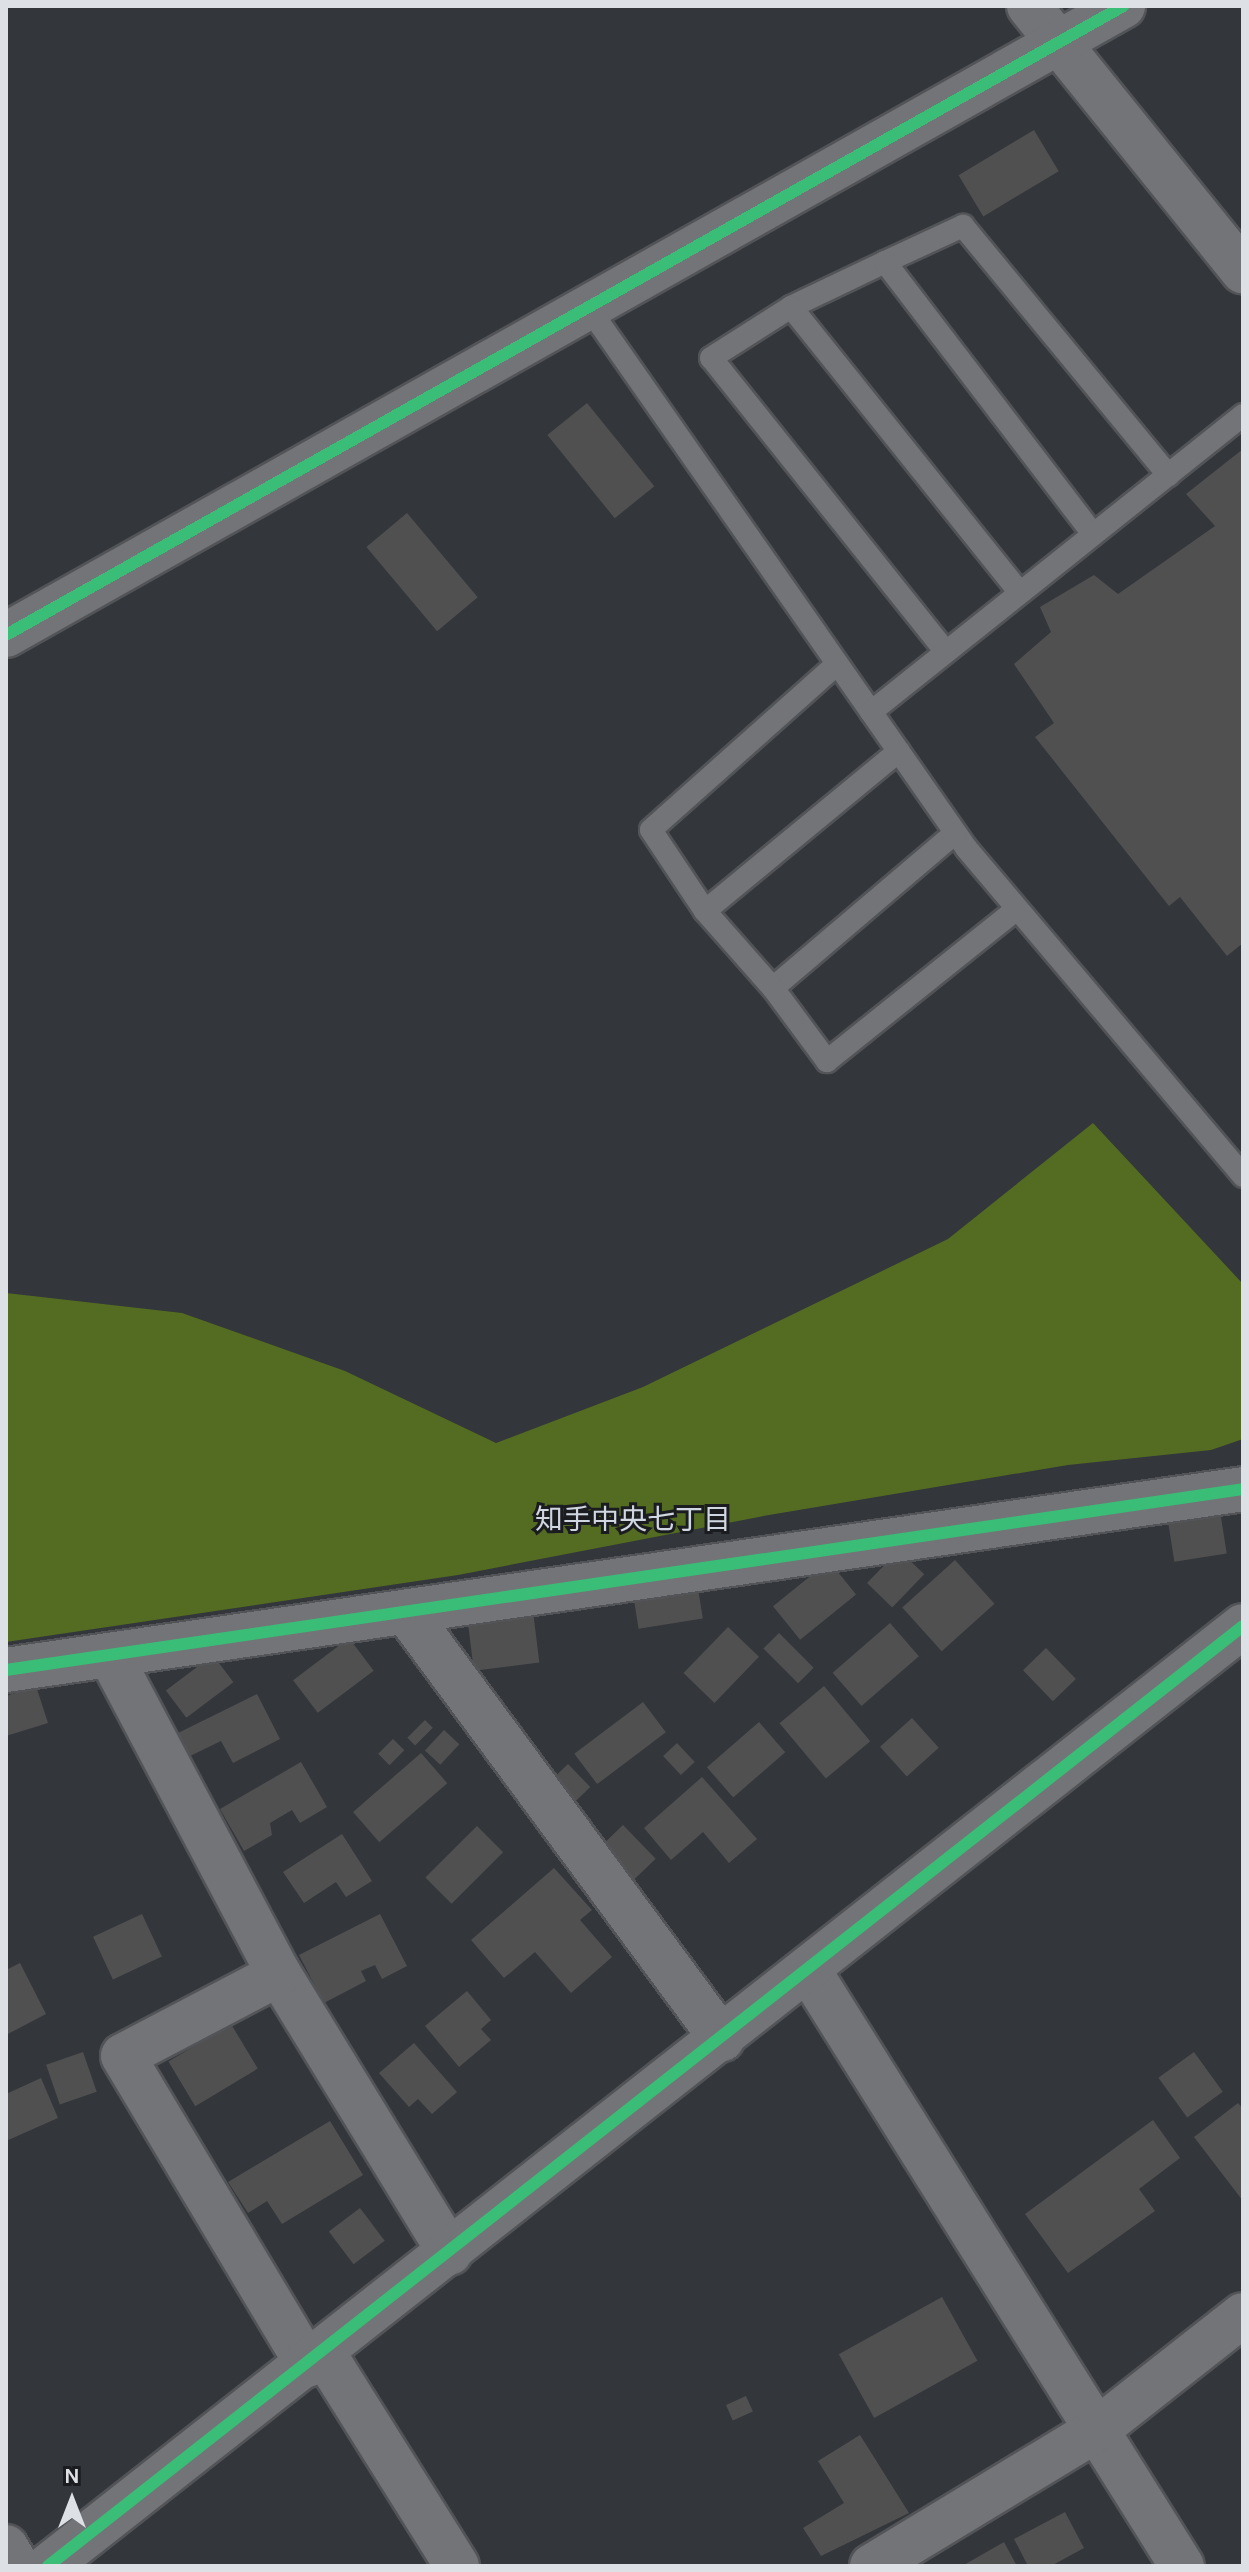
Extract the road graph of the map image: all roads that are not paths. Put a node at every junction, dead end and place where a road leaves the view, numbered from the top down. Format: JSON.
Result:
{"nodes":[{"id":1,"x":1029,"y":6,"type":"edge"},
{"id":2,"x":1123,"y":6,"type":"edge"},
{"id":3,"x":1059,"y":41,"type":"junction"},
{"id":4,"x":885,"y":262,"type":"junction"},
{"id":5,"x":1243,"y":271,"type":"edge"},
{"id":6,"x":588,"y":307,"type":"junction"},
{"id":7,"x":791,"y":307,"type":"junction"},
{"id":8,"x":1243,"y":415,"type":"edge"},
{"id":9,"x":1168,"y":475,"type":"junction"},
{"id":10,"x":1093,"y":534,"type":"junction"},
{"id":11,"x":1020,"y":593,"type":"junction"},
{"id":12,"x":6,"y":635,"type":"edge"},
{"id":13,"x":946,"y":652,"type":"junction"},
{"id":14,"x":837,"y":664,"type":"junction"},
{"id":15,"x":871,"y":712,"type":"junction"},
{"id":16,"x":899,"y":751,"type":"junction"},
{"id":17,"x":955,"y":833,"type":"junction"},
{"id":18,"x":1017,"y":909,"type":"junction"},
{"id":19,"x":705,"y":911,"type":"junction"},
{"id":20,"x":773,"y":988,"type":"junction"},
{"id":21,"x":1243,"y":1176,"type":"edge"},
{"id":22,"x":1243,"y":1489,"type":"edge"},
{"id":23,"x":407,"y":1613,"type":"junction"},
{"id":24,"x":1243,"y":1626,"type":"edge"},
{"id":25,"x":111,"y":1657,"type":"junction"},
{"id":26,"x":6,"y":1670,"type":"edge"},
{"id":27,"x":809,"y":1971,"type":"junction"},
{"id":28,"x":279,"y":1974,"type":"junction"},
{"id":29,"x":722,"y":2039,"type":"junction"},
{"id":30,"x":450,"y":2253,"type":"junction"},
{"id":31,"x":1243,"y":2315,"type":"edge"},
{"id":32,"x":316,"y":2360,"type":"junction"},
{"id":33,"x":1098,"y":2429,"type":"junction"},
{"id":34,"x":6,"y":2547,"type":"edge"},
{"id":35,"x":17,"y":2566,"type":"edge"},
{"id":36,"x":48,"y":2566,"type":"edge"},
{"id":37,"x":457,"y":2566,"type":"edge"},
{"id":38,"x":872,"y":2566,"type":"edge"},
{"id":39,"x":1182,"y":2566,"type":"edge"}],
"edges":[{"from":1,"to":3,"type":"street"},
{"from":2,"to":3,"type":"street"},
{"from":3,"to":5,"type":"street"},
{"from":3,"to":6,"type":"street"},
{"from":4,"to":7,"type":"lane"},
{"from":4,"to":9,"type":"lane"},
{"from":4,"to":10,"type":"lane"},
{"from":6,"to":12,"type":"street"},
{"from":6,"to":14,"type":"lane"},
{"from":7,"to":11,"type":"lane"},
{"from":7,"to":13,"type":"lane"},
{"from":8,"to":9,"type":"lane"},
{"from":9,"to":10,"type":"lane"},
{"from":10,"to":11,"type":"lane"},
{"from":11,"to":13,"type":"lane"},
{"from":13,"to":15,"type":"lane"},
{"from":14,"to":15,"type":"lane"},
{"from":14,"to":19,"type":"lane"},
{"from":15,"to":16,"type":"lane"},
{"from":16,"to":17,"type":"lane"},
{"from":16,"to":19,"type":"lane"},
{"from":17,"to":18,"type":"lane"},
{"from":17,"to":20,"type":"lane"},
{"from":18,"to":20,"type":"lane"},
{"from":18,"to":21,"type":"lane"},
{"from":19,"to":20,"type":"lane"},
{"from":22,"to":23,"type":"street"},
{"from":23,"to":25,"type":"street"},
{"from":23,"to":29,"type":"street"},
{"from":24,"to":27,"type":"street"},
{"from":25,"to":26,"type":"street"},
{"from":25,"to":28,"type":"street"},
{"from":27,"to":29,"type":"street"},
{"from":27,"to":33,"type":"street"},
{"from":28,"to":30,"type":"street"},
{"from":28,"to":32,"type":"street"},
{"from":29,"to":30,"type":"street"},
{"from":30,"to":32,"type":"street"},
{"from":31,"to":33,"type":"street"},
{"from":32,"to":36,"type":"street"},
{"from":32,"to":37,"type":"street"},
{"from":33,"to":38,"type":"street"},
{"from":33,"to":39,"type":"street"},
{"from":34,"to":35,"type":"street"}]}
